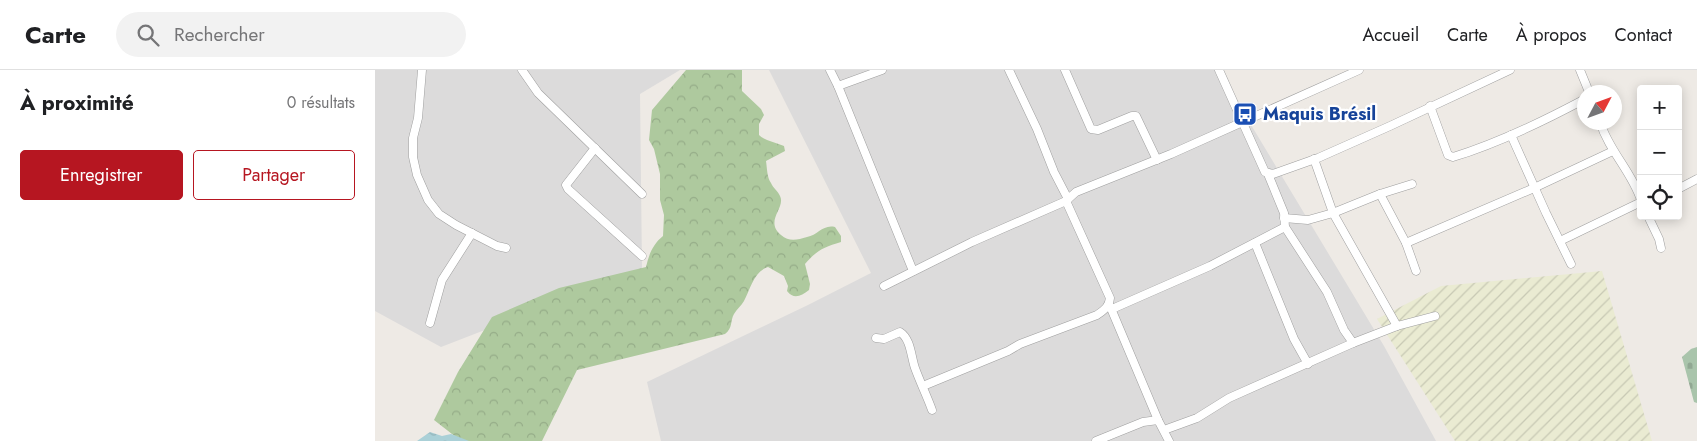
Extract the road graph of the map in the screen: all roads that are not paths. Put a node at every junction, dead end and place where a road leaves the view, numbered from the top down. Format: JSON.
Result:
{"nodes":[{"id":1,"x":422,"y":70,"type":"edge"},
{"id":2,"x":522,"y":70,"type":"edge"},
{"id":3,"x":830,"y":70,"type":"edge"},
{"id":4,"x":883,"y":70,"type":"edge"},
{"id":5,"x":1009,"y":70,"type":"edge"},
{"id":6,"x":1065,"y":70,"type":"edge"},
{"id":7,"x":1219,"y":70,"type":"edge"},
{"id":8,"x":1359,"y":70,"type":"edge"},
{"id":9,"x":1510,"y":70,"type":"edge"},
{"id":10,"x":1580,"y":70,"type":"edge"},
{"id":11,"x":1586,"y":85,"type":"edge"},
{"id":12,"x":838,"y":86,"type":"junction"},
{"id":13,"x":1577,"y":103,"type":"edge"},
{"id":14,"x":1430,"y":106,"type":"junction"},
{"id":15,"x":1243,"y":121,"type":"junction"},
{"id":16,"x":1602,"y":130,"type":"edge"},
{"id":17,"x":1511,"y":135,"type":"junction"},
{"id":18,"x":595,"y":148,"type":"junction"},
{"id":19,"x":1613,"y":151,"type":"junction"},
{"id":20,"x":1314,"y":159,"type":"junction"},
{"id":21,"x":1157,"y":160,"type":"junction"},
{"id":22,"x":1268,"y":174,"type":"junction"},
{"id":23,"x":1697,"y":179,"type":"edge"},
{"id":24,"x":1412,"y":184,"type":"dead end"},
{"id":25,"x":1682,"y":187,"type":"edge"},
{"id":26,"x":1534,"y":188,"type":"junction"},
{"id":27,"x":1637,"y":191,"type":"edge"},
{"id":28,"x":642,"y":194,"type":"dead end"},
{"id":29,"x":1380,"y":194,"type":"junction"},
{"id":30,"x":1067,"y":200,"type":"junction"},
{"id":31,"x":1637,"y":203,"type":"edge"},
{"id":32,"x":1333,"y":213,"type":"junction"},
{"id":33,"x":1284,"y":218,"type":"junction"},
{"id":34,"x":1650,"y":220,"type":"edge"},
{"id":35,"x":1285,"y":228,"type":"junction"},
{"id":36,"x":472,"y":233,"type":"junction"},
{"id":37,"x":1561,"y":241,"type":"junction"},
{"id":38,"x":1255,"y":243,"type":"junction"},
{"id":39,"x":1406,"y":243,"type":"junction"},
{"id":40,"x":506,"y":248,"type":"dead end"},
{"id":41,"x":1661,"y":248,"type":"dead end"},
{"id":42,"x":642,"y":256,"type":"dead end"},
{"id":43,"x":1571,"y":264,"type":"dead end"},
{"id":44,"x":913,"y":271,"type":"junction"},
{"id":45,"x":1416,"y":271,"type":"dead end"},
{"id":46,"x":883,"y":286,"type":"dead end"},
{"id":47,"x":1110,"y":306,"type":"junction"},
{"id":48,"x":1435,"y":316,"type":"dead end"},
{"id":49,"x":430,"y":323,"type":"dead end"},
{"id":50,"x":1397,"y":326,"type":"junction"},
{"id":51,"x":876,"y":338,"type":"dead end"},
{"id":52,"x":1353,"y":343,"type":"junction"},
{"id":53,"x":1308,"y":364,"type":"junction"},
{"id":54,"x":923,"y":386,"type":"junction"},
{"id":55,"x":932,"y":410,"type":"dead end"},
{"id":56,"x":1158,"y":420,"type":"junction"},
{"id":57,"x":1164,"y":430,"type":"junction"},
{"id":58,"x":1096,"y":441,"type":"edge"},
{"id":59,"x":1169,"y":441,"type":"edge"}],
"edges":[{"from":1,"to":36,"type":"street"},
{"from":2,"to":18,"type":"street"},
{"from":3,"to":12,"type":"street"},
{"from":4,"to":12,"type":"street"},
{"from":5,"to":30,"type":"street"},
{"from":6,"to":21,"type":"street"},
{"from":7,"to":15,"type":"street"},
{"from":8,"to":15,"type":"street"},
{"from":9,"to":14,"type":"street"},
{"from":10,"to":11,"type":"street"},
{"from":12,"to":44,"type":"street"},
{"from":13,"to":17,"type":"street"},
{"from":14,"to":17,"type":"street"},
{"from":14,"to":20,"type":"street"},
{"from":15,"to":21,"type":"street"},
{"from":15,"to":22,"type":"street"},
{"from":16,"to":19,"type":"street"},
{"from":17,"to":26,"type":"street"},
{"from":18,"to":28,"type":"street"},
{"from":18,"to":42,"type":"street"},
{"from":19,"to":26,"type":"street"},
{"from":19,"to":27,"type":"street"},
{"from":20,"to":22,"type":"street"},
{"from":20,"to":32,"type":"street"},
{"from":21,"to":30,"type":"street"},
{"from":22,"to":33,"type":"street"},
{"from":23,"to":25,"type":"street"},
{"from":24,"to":29,"type":"street"},
{"from":26,"to":37,"type":"street"},
{"from":26,"to":39,"type":"street"},
{"from":29,"to":32,"type":"street"},
{"from":29,"to":39,"type":"street"},
{"from":30,"to":44,"type":"street"},
{"from":30,"to":47,"type":"street"},
{"from":31,"to":37,"type":"street"},
{"from":32,"to":33,"type":"street"},
{"from":32,"to":50,"type":"street"},
{"from":33,"to":35,"type":"street"},
{"from":34,"to":41,"type":"street"},
{"from":35,"to":38,"type":"street"},
{"from":35,"to":52,"type":"street"},
{"from":36,"to":40,"type":"street"},
{"from":36,"to":49,"type":"street"},
{"from":37,"to":43,"type":"street"},
{"from":38,"to":47,"type":"street"},
{"from":38,"to":53,"type":"street"},
{"from":39,"to":45,"type":"street"},
{"from":44,"to":46,"type":"street"},
{"from":47,"to":54,"type":"street"},
{"from":47,"to":56,"type":"street"},
{"from":48,"to":50,"type":"street"},
{"from":50,"to":52,"type":"street"},
{"from":51,"to":54,"type":"street"},
{"from":52,"to":53,"type":"street"},
{"from":53,"to":57,"type":"street"},
{"from":54,"to":55,"type":"street"},
{"from":56,"to":57,"type":"street"},
{"from":56,"to":58,"type":"street"},
{"from":57,"to":59,"type":"street"}]}
